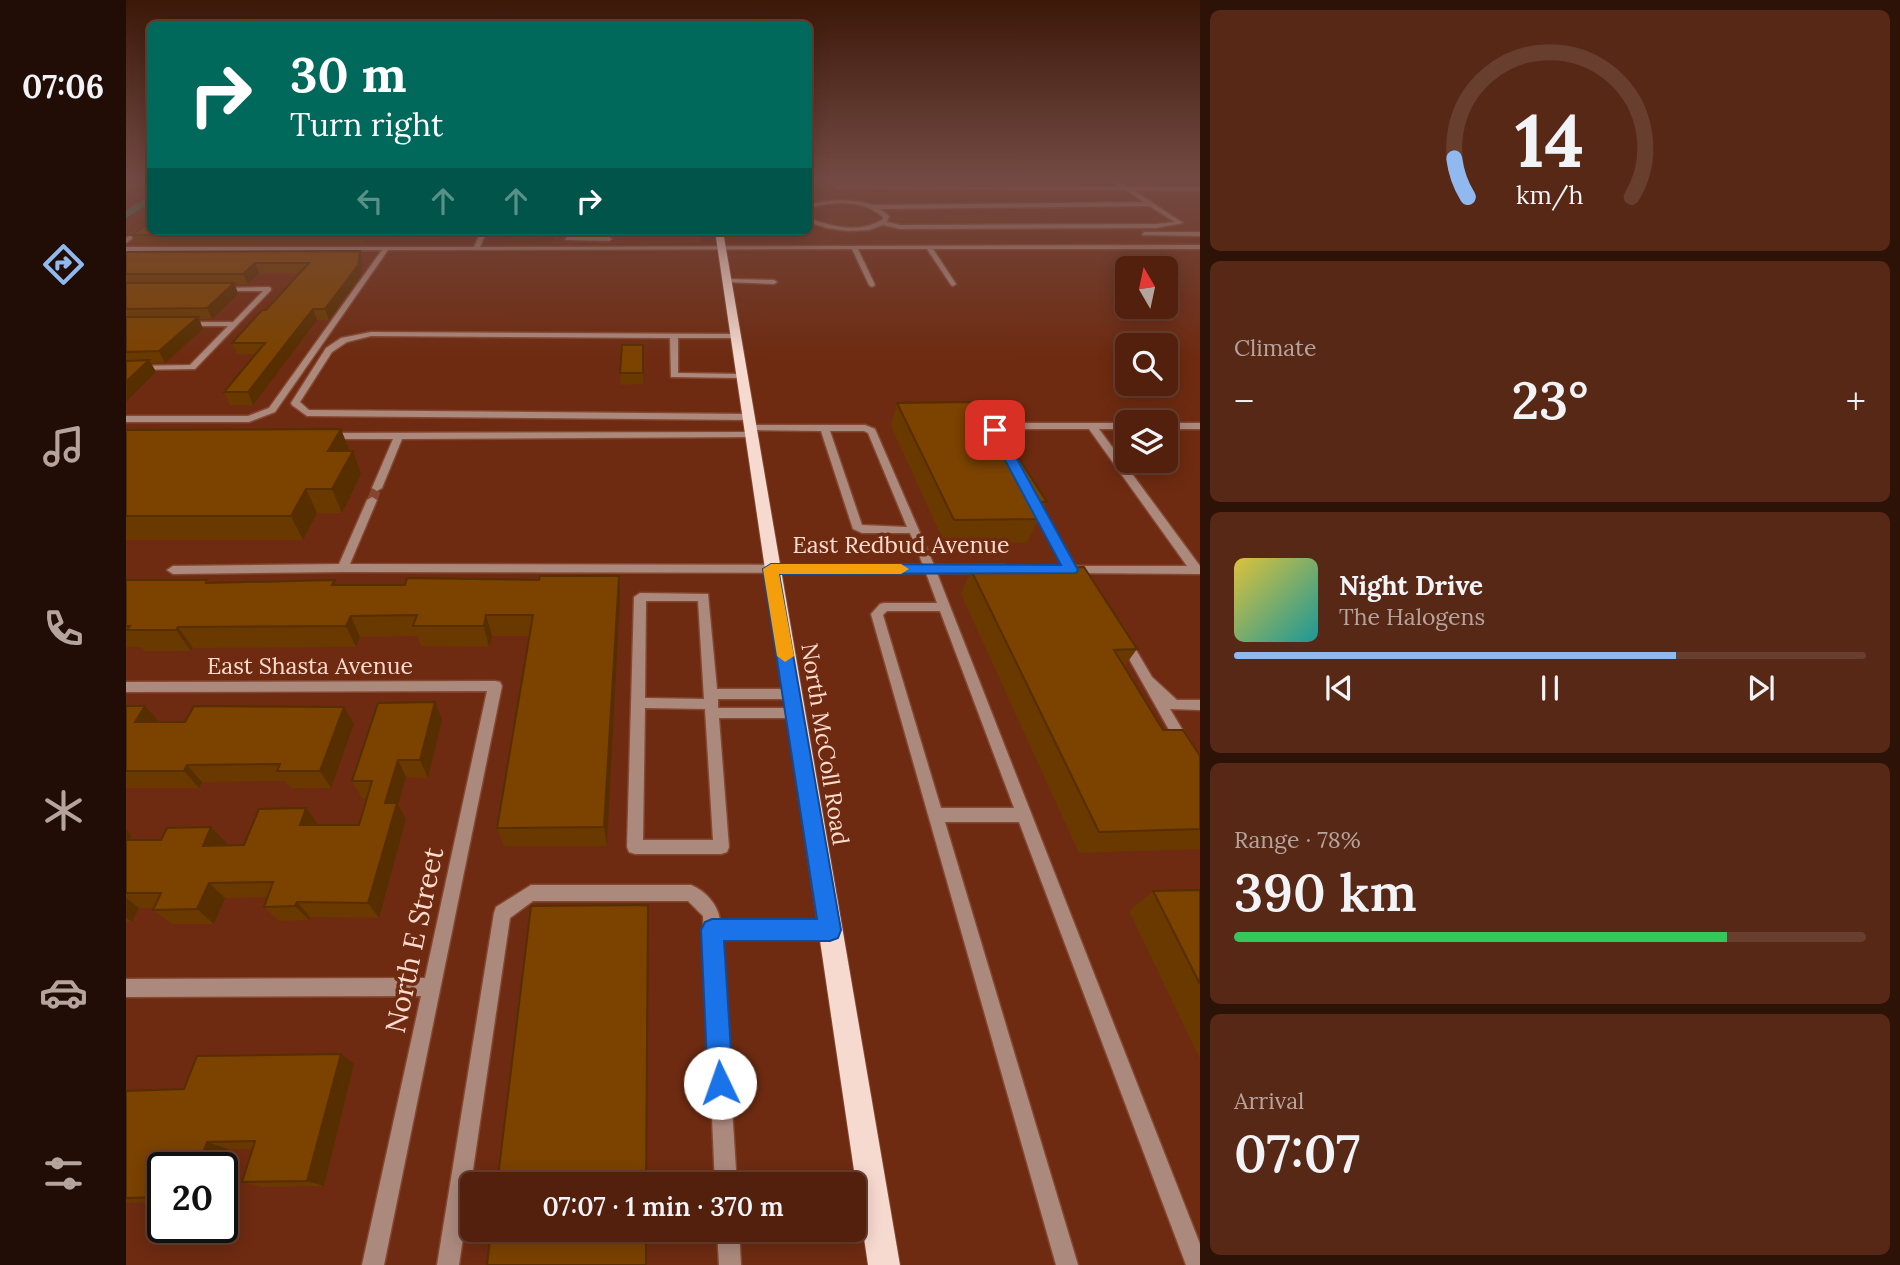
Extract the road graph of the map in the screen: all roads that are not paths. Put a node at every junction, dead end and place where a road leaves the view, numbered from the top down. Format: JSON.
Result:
{"nodes":[{"id":1,"x":480,"y":239,"type":"edge"},
{"id":2,"x":567,"y":239,"type":"edge"},
{"id":3,"x":720,"y":239,"type":"edge"},
{"id":4,"x":854,"y":247,"type":"junction"},
{"id":5,"x":928,"y":247,"type":"junction"},
{"id":6,"x":1200,"y":247,"type":"edge"},
{"id":7,"x":387,"y":248,"type":"junction"},
{"id":8,"x":476,"y":248,"type":"junction"},
{"id":9,"x":565,"y":248,"type":"junction"},
{"id":10,"x":126,"y":249,"type":"edge"},
{"id":11,"x":381,"y":257,"type":"junction"},
{"id":12,"x":126,"y":258,"type":"edge"},
{"id":13,"x":727,"y":281,"type":"junction"},
{"id":14,"x":774,"y":282,"type":"dead end"},
{"id":15,"x":953,"y":284,"type":"dead end"},
{"id":16,"x":872,"y":285,"type":"dead end"},
{"id":17,"x":217,"y":289,"type":"edge"},
{"id":18,"x":180,"y":324,"type":"edge"},
{"id":19,"x":234,"y":324,"type":"junction"},
{"id":20,"x":674,"y":335,"type":"junction"},
{"id":21,"x":735,"y":336,"type":"junction"},
{"id":22,"x":126,"y":368,"type":"edge"},
{"id":23,"x":741,"y":376,"type":"junction"},
{"id":24,"x":126,"y":419,"type":"edge"},
{"id":25,"x":1092,"y":426,"type":"junction"},
{"id":26,"x":1115,"y":426,"type":"edge"},
{"id":27,"x":1178,"y":426,"type":"edge"},
{"id":28,"x":1200,"y":426,"type":"edge"},
{"id":29,"x":749,"y":427,"type":"junction"},
{"id":30,"x":825,"y":428,"type":"junction"},
{"id":31,"x":316,"y":436,"type":"edge"},
{"id":32,"x":399,"y":436,"type":"junction"},
{"id":33,"x":1008,"y":453,"type":"edge"},
{"id":34,"x":377,"y":488,"type":"tunnel mouth"},
{"id":35,"x":1027,"y":488,"type":"edge"},
{"id":36,"x":372,"y":500,"type":"tunnel mouth"},
{"id":37,"x":914,"y":530,"type":"junction"},
{"id":38,"x":343,"y":568,"type":"junction"},
{"id":39,"x":771,"y":569,"type":"junction"},
{"id":40,"x":930,"y":569,"type":"junction"},
{"id":41,"x":1020,"y":569,"type":"edge"},
{"id":42,"x":173,"y":570,"type":"dead end"},
{"id":43,"x":1058,"y":570,"type":"edge"},
{"id":44,"x":1071,"y":570,"type":"junction"},
{"id":45,"x":1198,"y":570,"type":"edge"},
{"id":46,"x":945,"y":607,"type":"junction"},
{"id":47,"x":1116,"y":626,"type":"edge"},
{"id":48,"x":1147,"y":681,"type":"junction"},
{"id":49,"x":495,"y":686,"type":"joint"},
{"id":50,"x":126,"y":687,"type":"edge"},
{"id":51,"x":638,"y":703,"type":"junction"},
{"id":52,"x":711,"y":704,"type":"junction"},
{"id":53,"x":793,"y":704,"type":"junction"},
{"id":54,"x":1200,"y":705,"type":"edge"},
{"id":55,"x":1200,"y":772,"type":"edge"},
{"id":56,"x":936,"y":815,"type":"junction"},
{"id":57,"x":1025,"y":815,"type":"junction"},
{"id":58,"x":712,"y":930,"type":"junction"},
{"id":59,"x":830,"y":930,"type":"junction"},
{"id":60,"x":430,"y":986,"type":"junction"},
{"id":61,"x":126,"y":988,"type":"edge"},
{"id":62,"x":725,"y":1172,"type":"edge"},
{"id":63,"x":729,"y":1242,"type":"edge"},
{"id":64,"x":373,"y":1265,"type":"edge"},
{"id":65,"x":448,"y":1265,"type":"edge"},
{"id":66,"x":730,"y":1265,"type":"edge"},
{"id":67,"x":884,"y":1265,"type":"edge"},
{"id":68,"x":1067,"y":1265,"type":"edge"},
{"id":69,"x":1197,"y":1265,"type":"edge"}],
"edges":[{"from":1,"to":8,"type":"street"},
{"from":2,"to":9,"type":"street"},
{"from":3,"to":4,"type":"street"},
{"from":3,"to":9,"type":"street"},
{"from":3,"to":13,"type":"main road","name":"North McColl Road"},
{"from":4,"to":5,"type":"street"},
{"from":4,"to":16,"type":"street"},
{"from":5,"to":6,"type":"street"},
{"from":5,"to":15,"type":"street"},
{"from":7,"to":8,"type":"street"},
{"from":7,"to":10,"type":"street"},
{"from":7,"to":11,"type":"street"},
{"from":8,"to":9,"type":"street"},
{"from":11,"to":12,"type":"street"},
{"from":11,"to":24,"type":"street"},
{"from":13,"to":14,"type":"street"},
{"from":13,"to":21,"type":"main road","name":"North McColl Road"},
{"from":17,"to":19,"type":"street"},
{"from":18,"to":19,"type":"street"},
{"from":19,"to":22,"type":"street"},
{"from":20,"to":21,"type":"street"},
{"from":20,"to":23,"type":"street"},
{"from":20,"to":29,"type":"street"},
{"from":21,"to":23,"type":"main road","name":"North McColl Road"},
{"from":23,"to":29,"type":"main road","name":"North McColl Road"},
{"from":25,"to":26,"type":"street"},
{"from":25,"to":33,"type":"street"},
{"from":25,"to":45,"type":"street"},
{"from":27,"to":28,"type":"street"},
{"from":29,"to":30,"type":"street"},
{"from":29,"to":32,"type":"street"},
{"from":29,"to":39,"type":"main road","name":"North McColl Road"},
{"from":30,"to":37,"type":"street"},
{"from":30,"to":37,"type":"street"},
{"from":31,"to":32,"type":"street"},
{"from":32,"to":34,"type":"street"},
{"from":35,"to":44,"type":"street"},
{"from":36,"to":38,"type":"street"},
{"from":37,"to":40,"type":"street"},
{"from":38,"to":39,"type":"street","name":"East Redbud Avenue"},
{"from":38,"to":42,"type":"street","name":"East Redbud Avenue"},
{"from":39,"to":40,"type":"street","name":"East Redbud Avenue"},
{"from":39,"to":53,"type":"main road","name":"North McColl Road"},
{"from":40,"to":41,"type":"street","name":"East Redbud Avenue"},
{"from":40,"to":46,"type":"street"},
{"from":43,"to":44,"type":"street"},
{"from":44,"to":45,"type":"street"},
{"from":46,"to":56,"type":"street"},
{"from":46,"to":57,"type":"street"},
{"from":47,"to":48,"type":"street"},
{"from":48,"to":54,"type":"street"},
{"from":48,"to":55,"type":"street"},
{"from":49,"to":50,"type":"street","name":"East Shasta Avenue"},
{"from":49,"to":60,"type":"street","name":"North E Street"},
{"from":51,"to":52,"type":"street"},
{"from":51,"to":52,"type":"street"},
{"from":51,"to":52,"type":"street"},
{"from":52,"to":53,"type":"street"},
{"from":52,"to":53,"type":"street"},
{"from":53,"to":59,"type":"main road","name":"North McColl Road"},
{"from":56,"to":57,"type":"street"},
{"from":56,"to":68,"type":"street"},
{"from":57,"to":69,"type":"street"},
{"from":58,"to":59,"type":"street"},
{"from":58,"to":62,"type":"street"},
{"from":58,"to":65,"type":"street"},
{"from":59,"to":67,"type":"main road","name":"North McColl Road"},
{"from":60,"to":61,"type":"street"},
{"from":60,"to":64,"type":"street","name":"North E Street"},
{"from":63,"to":66,"type":"street"}]}
